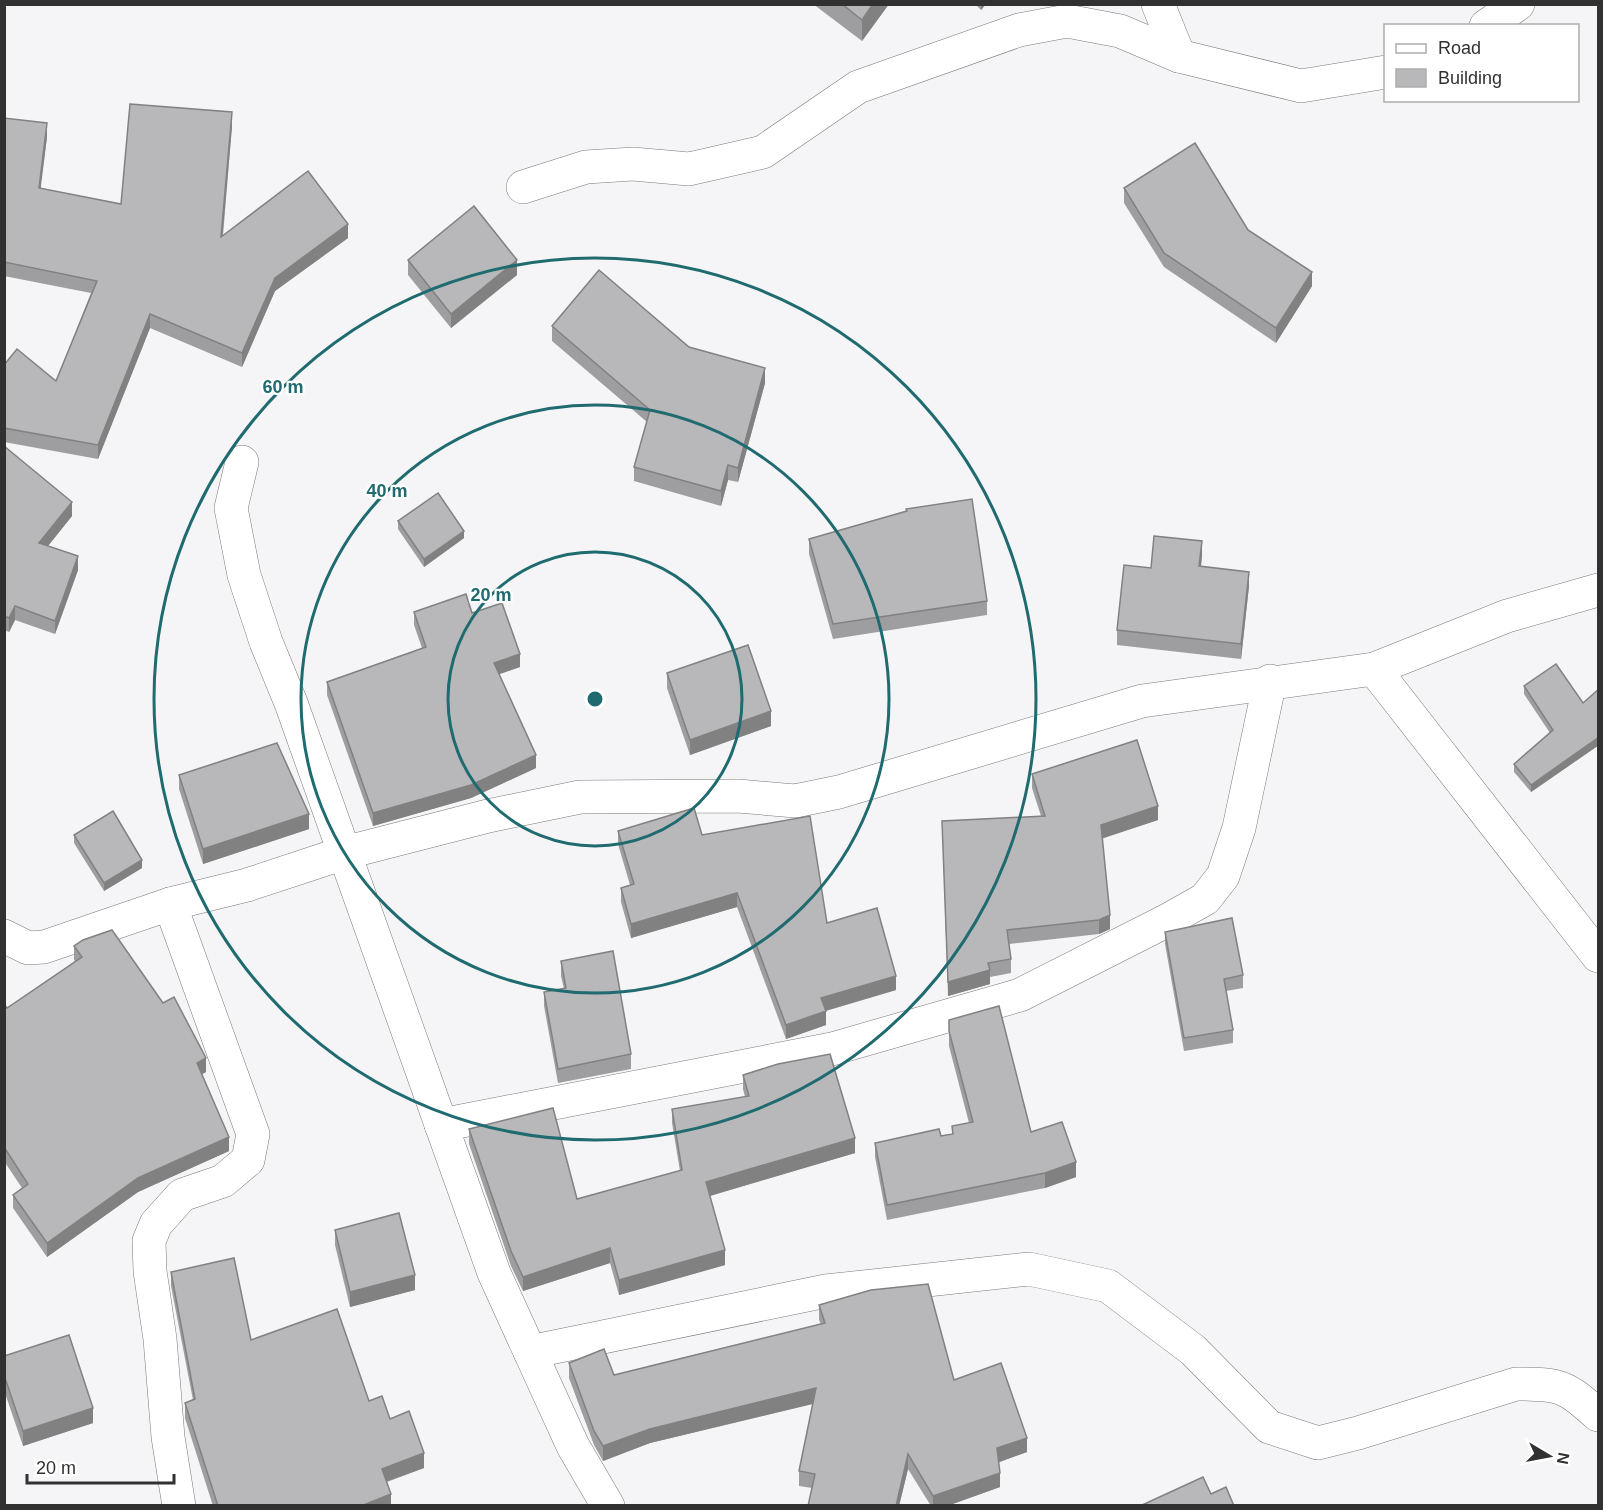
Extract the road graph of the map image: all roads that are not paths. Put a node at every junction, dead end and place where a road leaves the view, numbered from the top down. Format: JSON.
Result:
{"nodes":[{"id":1,"x":1158,"y":4,"type":"edge"},
{"id":2,"x":1518,"y":4,"type":"edge"},
{"id":3,"x":1489,"y":24,"type":"edge"},
{"id":4,"x":1179,"y":56,"type":"junction"},
{"id":5,"x":1384,"y":72,"type":"edge"},
{"id":6,"x":523,"y":187,"type":"dead end"},
{"id":7,"x":242,"y":462,"type":"dead end"},
{"id":8,"x":1599,"y":590,"type":"edge"},
{"id":9,"x":1374,"y":669,"type":"junction"},
{"id":10,"x":1270,"y":681,"type":"junction"},
{"id":11,"x":344,"y":853,"type":"junction"},
{"id":12,"x":170,"y":904,"type":"junction"},
{"id":13,"x":4,"y":936,"type":"edge"},
{"id":14,"x":1599,"y":956,"type":"edge"},
{"id":15,"x":441,"y":1125,"type":"junction"},
{"id":16,"x":530,"y":1352,"type":"junction"},
{"id":17,"x":1599,"y":1415,"type":"edge"},
{"id":18,"x":179,"y":1506,"type":"edge"},
{"id":19,"x":608,"y":1506,"type":"edge"}],
"edges":[{"from":1,"to":4,"type":"street"},
{"from":2,"to":3,"type":"street"},
{"from":4,"to":5,"type":"street"},
{"from":4,"to":6,"type":"street"},
{"from":7,"to":11,"type":"street"},
{"from":8,"to":9,"type":"street"},
{"from":9,"to":10,"type":"street"},
{"from":9,"to":14,"type":"street"},
{"from":10,"to":11,"type":"street"},
{"from":10,"to":15,"type":"street"},
{"from":11,"to":12,"type":"street"},
{"from":11,"to":15,"type":"street"},
{"from":12,"to":13,"type":"street"},
{"from":12,"to":18,"type":"street"},
{"from":15,"to":16,"type":"street"},
{"from":16,"to":17,"type":"street"},
{"from":16,"to":19,"type":"street"}]}
